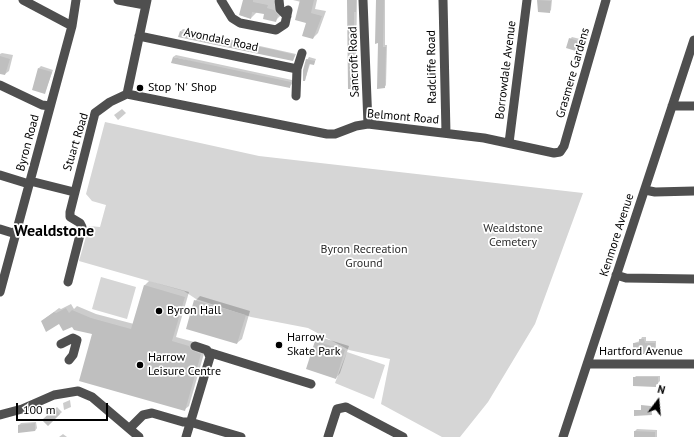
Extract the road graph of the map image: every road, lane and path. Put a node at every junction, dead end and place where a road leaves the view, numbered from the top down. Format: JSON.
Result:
{"nodes":[{"id":1,"x":23,"y":0,"type":"edge"},
{"id":2,"x":76,"y":0,"type":"edge"},
{"id":3,"x":118,"y":0,"type":"edge"},
{"id":4,"x":221,"y":0,"type":"edge"},
{"id":5,"x":279,"y":0,"type":"edge"},
{"id":6,"x":364,"y":0,"type":"edge"},
{"id":7,"x":443,"y":0,"type":"edge"},
{"id":8,"x":527,"y":0,"type":"edge"},
{"id":9,"x":606,"y":0,"type":"edge"},
{"id":10,"x":146,"y":3,"type":"edge"},
{"id":11,"x":72,"y":26,"type":"junction"},
{"id":12,"x":139,"y":36,"type":"junction"},
{"id":13,"x":694,"y":40,"type":"edge"},
{"id":14,"x":302,"y":54,"type":"dead end"},
{"id":15,"x":297,"y":68,"type":"junction"},
{"id":16,"x":0,"y":85,"type":"edge"},
{"id":17,"x":127,"y":94,"type":"junction"},
{"id":18,"x":296,"y":96,"type":"dead end"},
{"id":19,"x":50,"y":106,"type":"junction"},
{"id":20,"x":672,"y":106,"type":"junction"},
{"id":21,"x":694,"y":106,"type":"edge"},
{"id":22,"x":368,"y":124,"type":"junction"},
{"id":23,"x":446,"y":133,"type":"junction"},
{"id":24,"x":509,"y":143,"type":"junction"},
{"id":25,"x":560,"y":152,"type":"joint"},
{"id":26,"x":0,"y":175,"type":"edge"},
{"id":27,"x":30,"y":182,"type":"junction"},
{"id":28,"x":645,"y":190,"type":"junction"},
{"id":29,"x":694,"y":191,"type":"edge"},
{"id":30,"x":74,"y":192,"type":"junction"},
{"id":31,"x":0,"y":229,"type":"edge"},
{"id":32,"x":16,"y":234,"type":"junction"},
{"id":33,"x":4,"y":261,"type":"edge"},
{"id":34,"x":616,"y":276,"type":"junction"},
{"id":35,"x":694,"y":279,"type":"edge"},
{"id":36,"x":68,"y":282,"type":"dead end"},
{"id":37,"x":0,"y":292,"type":"edge"},
{"id":38,"x":61,"y":344,"type":"dead end"},
{"id":39,"x":195,"y":346,"type":"dead end"},
{"id":40,"x":208,"y":352,"type":"junction"},
{"id":41,"x":69,"y":360,"type":"dead end"},
{"id":42,"x":587,"y":364,"type":"junction"},
{"id":43,"x":694,"y":364,"type":"edge"},
{"id":44,"x":311,"y":384,"type":"dead end"},
{"id":45,"x":0,"y":415,"type":"edge"},
{"id":46,"x":190,"y":422,"type":"junction"},
{"id":47,"x":130,"y":428,"type":"junction"},
{"id":48,"x":139,"y":437,"type":"edge"},
{"id":49,"x":186,"y":437,"type":"edge"},
{"id":50,"x":241,"y":437,"type":"edge"},
{"id":51,"x":332,"y":437,"type":"edge"},
{"id":52,"x":403,"y":437,"type":"edge"},
{"id":53,"x":563,"y":437,"type":"edge"}],
"edges":[{"from":1,"to":11,"type":"street"},
{"from":2,"to":11,"type":"street","name":"Byron Road"},
{"from":3,"to":10,"type":"street"},
{"from":4,"to":5,"type":"street"},
{"from":6,"to":22,"type":"street","name":"Sancroft Road"},
{"from":7,"to":23,"type":"street","name":"Radcliffe Road"},
{"from":8,"to":24,"type":"street","name":"Borrowdale Avenue"},
{"from":9,"to":25,"type":"street","name":"Grasmere Gardens"},
{"from":10,"to":12,"type":"street"},
{"from":11,"to":19,"type":"street","name":"Byron Road"},
{"from":12,"to":15,"type":"street","name":"Avondale Road"},
{"from":12,"to":17,"type":"street"},
{"from":13,"to":20,"type":"street","name":"Kenmore Avenue"},
{"from":14,"to":15,"type":"street"},
{"from":15,"to":18,"type":"street"},
{"from":16,"to":19,"type":"street"},
{"from":17,"to":22,"type":"street","name":"Belmont Road"},
{"from":17,"to":30,"type":"street","name":"Stuart Road"},
{"from":19,"to":27,"type":"street","name":"Byron Road"},
{"from":20,"to":21,"type":"street"},
{"from":20,"to":28,"type":"street","name":"Kenmore Avenue"},
{"from":22,"to":23,"type":"street","name":"Belmont Road"},
{"from":23,"to":24,"type":"street","name":"Belmont Road"},
{"from":24,"to":25,"type":"street","name":"Belmont Road"},
{"from":26,"to":27,"type":"street"},
{"from":27,"to":30,"type":"street"},
{"from":27,"to":32,"type":"street","name":"Byron Road"},
{"from":28,"to":29,"type":"street"},
{"from":28,"to":34,"type":"street","name":"Kenmore Avenue"},
{"from":30,"to":36,"type":"street","name":"Stuart Road"},
{"from":31,"to":32,"type":"street"},
{"from":32,"to":33,"type":"street","name":"Byron Road"},
{"from":33,"to":37,"type":"street","name":"Byron Road"},
{"from":34,"to":35,"type":"street"},
{"from":34,"to":42,"type":"street","name":"Kenmore Avenue"},
{"from":38,"to":41,"type":"street"},
{"from":39,"to":40,"type":"street"},
{"from":40,"to":44,"type":"street"},
{"from":40,"to":46,"type":"street"},
{"from":42,"to":43,"type":"street","name":"Hartford Avenue"},
{"from":42,"to":53,"type":"street","name":"Kenmore Avenue"},
{"from":45,"to":47,"type":"street"},
{"from":46,"to":47,"type":"street"},
{"from":46,"to":49,"type":"street"},
{"from":46,"to":50,"type":"street"},
{"from":47,"to":48,"type":"street"},
{"from":51,"to":52,"type":"street"}]}
